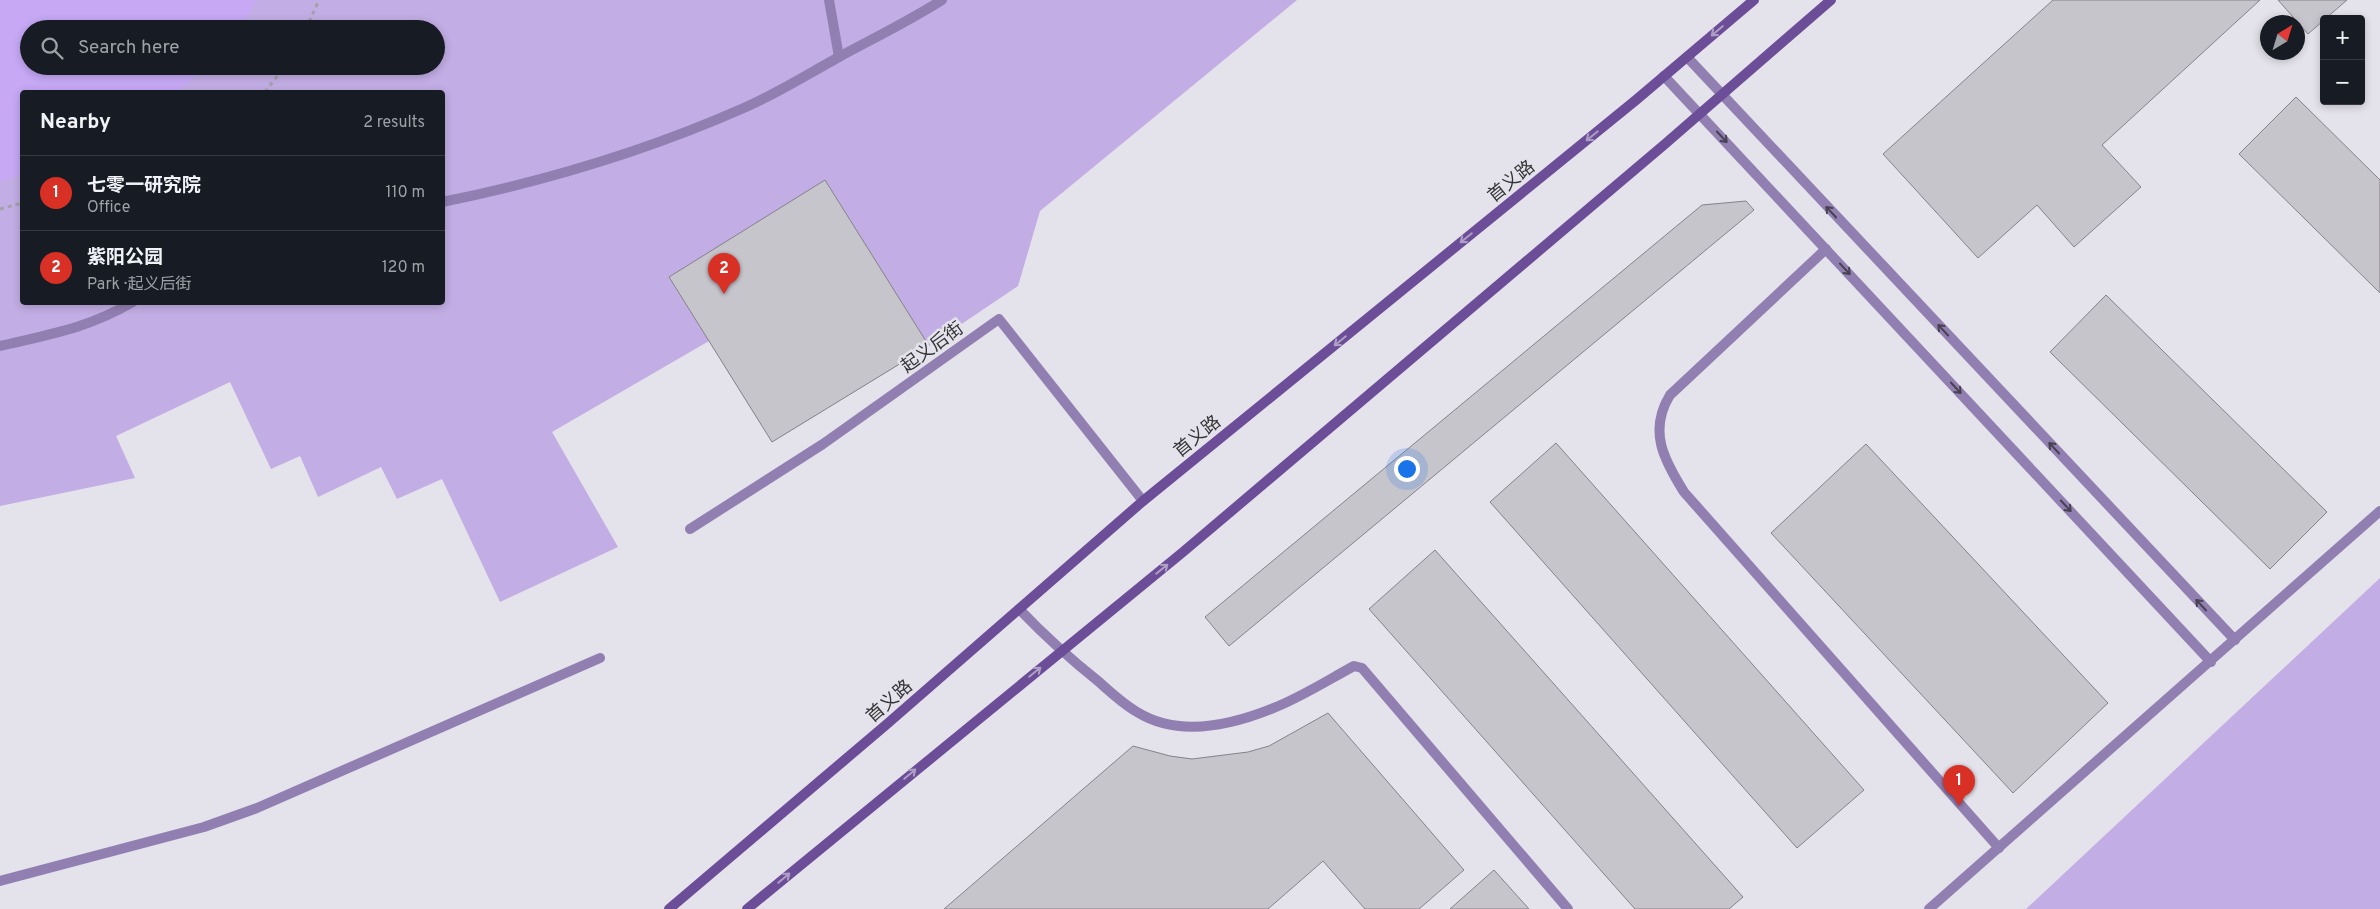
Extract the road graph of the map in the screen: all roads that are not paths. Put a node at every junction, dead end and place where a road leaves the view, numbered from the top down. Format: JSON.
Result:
{"nodes":[{"id":1,"x":829,"y":0,"type":"edge"},
{"id":2,"x":942,"y":0,"type":"edge"},
{"id":3,"x":1754,"y":0,"type":"edge"},
{"id":4,"x":1831,"y":0,"type":"edge"},
{"id":5,"x":839,"y":57,"type":"junction"},
{"id":6,"x":1686,"y":57,"type":"junction"},
{"id":7,"x":1664,"y":76,"type":"junction"},
{"id":8,"x":1722,"y":96,"type":"junction"},
{"id":9,"x":1701,"y":114,"type":"junction"},
{"id":10,"x":445,"y":201,"type":"edge"},
{"id":11,"x":1826,"y":249,"type":"junction"},
{"id":12,"x":128,"y":305,"type":"edge"},
{"id":13,"x":0,"y":346,"type":"edge"},
{"id":14,"x":1143,"y":501,"type":"junction"},
{"id":15,"x":2380,"y":511,"type":"edge"},
{"id":16,"x":690,"y":528,"type":"dead end"},
{"id":17,"x":1019,"y":609,"type":"junction"},
{"id":18,"x":2235,"y":640,"type":"junction"},
{"id":19,"x":1061,"y":651,"type":"junction"},
{"id":20,"x":600,"y":658,"type":"dead end"},
{"id":21,"x":2211,"y":662,"type":"junction"},
{"id":22,"x":1999,"y":848,"type":"junction"},
{"id":23,"x":0,"y":881,"type":"edge"},
{"id":24,"x":669,"y":909,"type":"edge"},
{"id":25,"x":747,"y":909,"type":"edge"},
{"id":26,"x":1568,"y":909,"type":"edge"},
{"id":27,"x":1929,"y":909,"type":"edge"}],
"edges":[{"from":1,"to":5,"type":"street"},
{"from":2,"to":5,"type":"street"},
{"from":3,"to":6,"type":"main road","name":"首义路","one_way":true},
{"from":4,"to":8,"type":"main road"},
{"from":5,"to":10,"type":"street"},
{"from":6,"to":7,"type":"main road","name":"首义路"},
{"from":6,"to":8,"type":"street"},
{"from":7,"to":9,"type":"street"},
{"from":7,"to":14,"type":"main road","name":"首义路","one_way":true},
{"from":8,"to":9,"type":"main road"},
{"from":18,"to":8,"type":"street","one_way":true},
{"from":9,"to":11,"type":"street","one_way":true},
{"from":19,"to":9,"type":"main road","one_way":true},
{"from":11,"to":21,"type":"street","one_way":true},
{"from":11,"to":22,"type":"street"},
{"from":12,"to":13,"type":"street"},
{"from":14,"to":16,"type":"street","name":"起义后街"},
{"from":14,"to":17,"type":"main road","name":"首义路"},
{"from":15,"to":18,"type":"street"},
{"from":17,"to":19,"type":"street"},
{"from":17,"to":24,"type":"main road","name":"首义路"},
{"from":18,"to":21,"type":"street"},
{"from":25,"to":19,"type":"main road","one_way":true},
{"from":19,"to":26,"type":"street"},
{"from":20,"to":23,"type":"street"},
{"from":21,"to":22,"type":"street"},
{"from":22,"to":27,"type":"street"}]}
